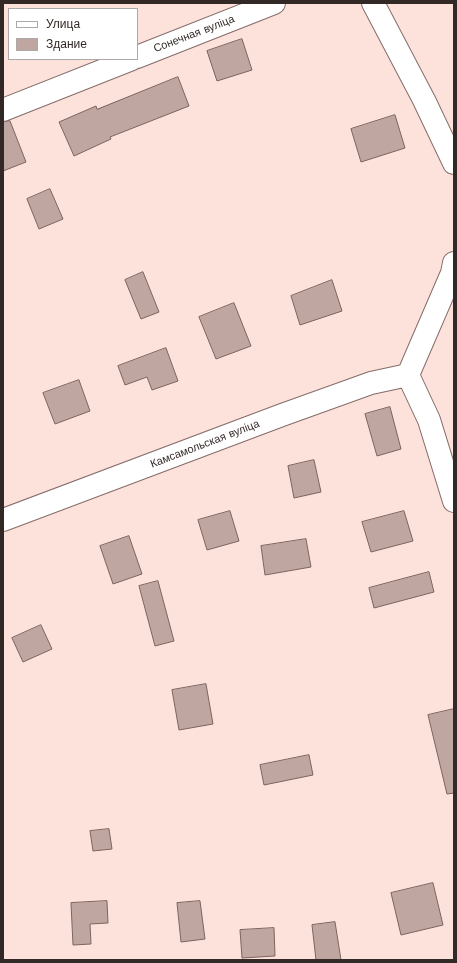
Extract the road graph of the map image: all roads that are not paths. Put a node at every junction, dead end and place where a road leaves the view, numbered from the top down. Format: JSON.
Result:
{"nodes":[{"id":1,"x":274,"y":3,"type":"edge"},
{"id":2,"x":373,"y":3,"type":"edge"},
{"id":3,"x":138,"y":57,"type":"edge"},
{"id":4,"x":129,"y":60,"type":"edge"},
{"id":5,"x":3,"y":110,"type":"edge"},
{"id":6,"x":454,"y":163,"type":"edge"},
{"id":7,"x":453,"y":270,"type":"edge"},
{"id":8,"x":408,"y":375,"type":"junction"},
{"id":9,"x":454,"y":500,"type":"edge"},
{"id":10,"x":3,"y":520,"type":"edge"}],
"edges":[{"from":1,"to":3,"type":"street","name":"Сонечная вуліца"},
{"from":2,"to":6,"type":"street"},
{"from":4,"to":5,"type":"street"},
{"from":7,"to":8,"type":"street"},
{"from":8,"to":9,"type":"street"},
{"from":8,"to":10,"type":"street","name":"Камсамольская вуліца"}]}
